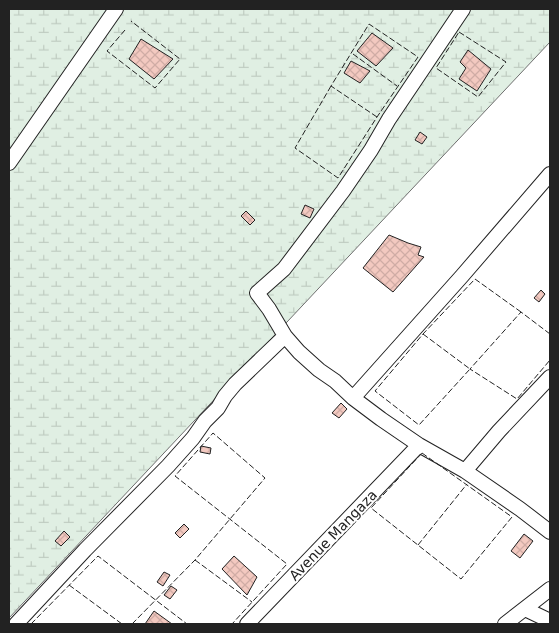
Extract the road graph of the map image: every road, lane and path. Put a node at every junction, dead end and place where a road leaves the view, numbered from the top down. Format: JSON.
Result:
{"nodes":[{"id":1,"x":116,"y":9,"type":"edge"},
{"id":2,"x":463,"y":9,"type":"edge"},
{"id":3,"x":9,"y":163,"type":"edge"},
{"id":4,"x":550,"y":174,"type":"edge"},
{"id":5,"x":285,"y":336,"type":"junction"},
{"id":6,"x":550,"y":377,"type":"edge"},
{"id":7,"x":353,"y":398,"type":"junction"},
{"id":8,"x":419,"y":445,"type":"junction"},
{"id":9,"x":465,"y":471,"type":"junction"},
{"id":10,"x":550,"y":532,"type":"edge"},
{"id":11,"x":550,"y":589,"type":"edge"},
{"id":12,"x":525,"y":609,"type":"junction"},
{"id":13,"x":550,"y":622,"type":"edge"},
{"id":14,"x":16,"y":624,"type":"edge"},
{"id":15,"x":247,"y":624,"type":"edge"},
{"id":16,"x":505,"y":624,"type":"edge"}],
"edges":[{"from":1,"to":3,"type":"street"},
{"from":2,"to":5,"type":"street"},
{"from":4,"to":7,"type":"street"},
{"from":5,"to":7,"type":"street"},
{"from":5,"to":14,"type":"street"},
{"from":6,"to":9,"type":"street"},
{"from":7,"to":8,"type":"street"},
{"from":8,"to":9,"type":"street"},
{"from":8,"to":15,"type":"street","name":"Avenue Mangaza"},
{"from":9,"to":10,"type":"street"},
{"from":11,"to":12,"type":"street"},
{"from":12,"to":13,"type":"street"},
{"from":12,"to":16,"type":"street"}]}
